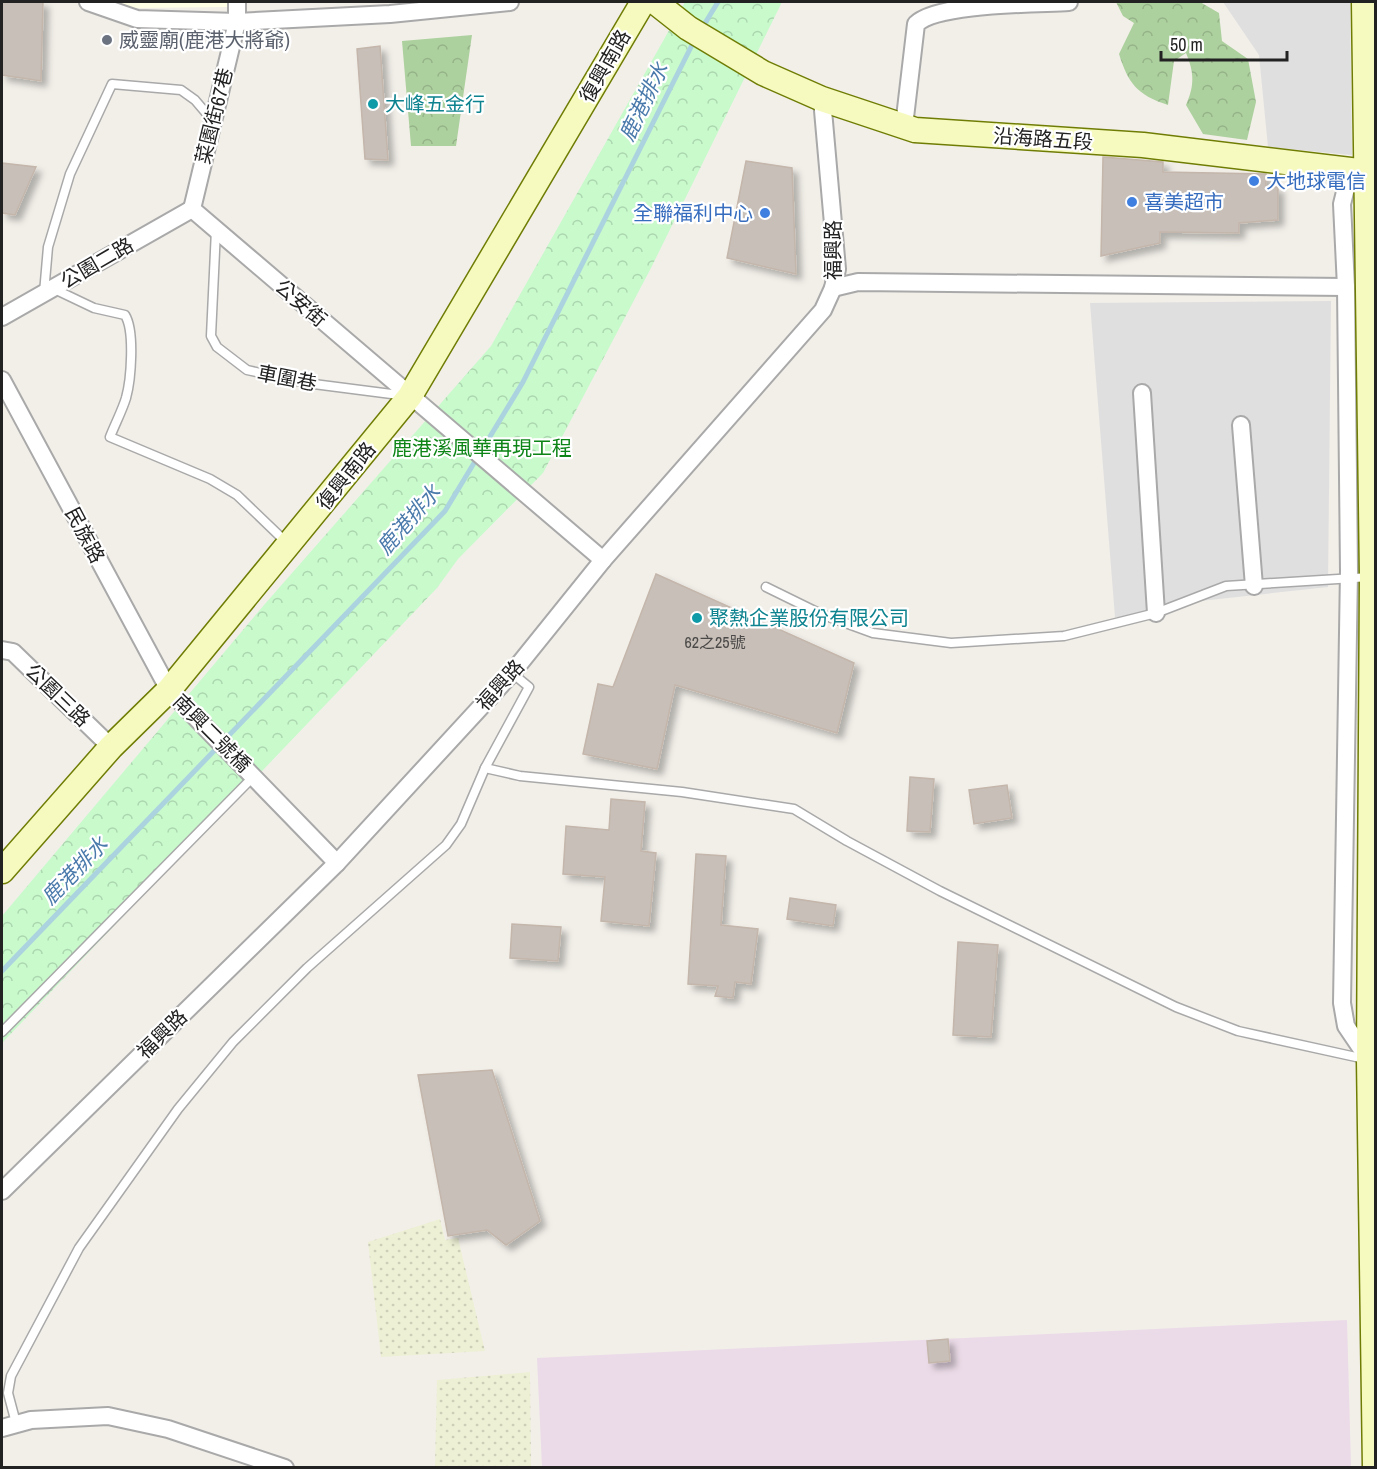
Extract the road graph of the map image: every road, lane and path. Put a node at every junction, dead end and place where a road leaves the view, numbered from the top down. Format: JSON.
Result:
{"nodes":[{"id":1,"x":88,"y":2,"type":"edge"},
{"id":2,"x":237,"y":2,"type":"edge"},
{"id":3,"x":476,"y":2,"type":"edge"},
{"id":4,"x":510,"y":2,"type":"edge"},
{"id":5,"x":643,"y":2,"type":"edge"},
{"id":6,"x":655,"y":2,"type":"edge"},
{"id":7,"x":1069,"y":2,"type":"edge"},
{"id":8,"x":1364,"y":2,"type":"edge"},
{"id":9,"x":237,"y":22,"type":"junction"},
{"id":10,"x":822,"y":99,"type":"junction"},
{"id":11,"x":212,"y":120,"type":"junction"},
{"id":12,"x":904,"y":126,"type":"junction"},
{"id":13,"x":1371,"y":173,"type":"edge"},
{"id":14,"x":192,"y":209,"type":"junction"},
{"id":15,"x":216,"y":230,"type":"junction"},
{"id":16,"x":1346,"y":286,"type":"junction"},
{"id":17,"x":833,"y":288,"type":"junction"},
{"id":18,"x":48,"y":291,"type":"junction"},
{"id":19,"x":2,"y":317,"type":"edge"},
{"id":20,"x":2,"y":380,"type":"edge"},
{"id":21,"x":1142,"y":393,"type":"dead end"},
{"id":22,"x":411,"y":396,"type":"junction"},
{"id":23,"x":1241,"y":425,"type":"dead end"},
{"id":24,"x":289,"y":546,"type":"junction"},
{"id":25,"x":603,"y":560,"type":"junction"},
{"id":26,"x":1360,"y":578,"type":"junction"},
{"id":27,"x":1254,"y":586,"type":"junction"},
{"id":28,"x":766,"y":587,"type":"dead end"},
{"id":29,"x":1156,"y":613,"type":"junction"},
{"id":30,"x":2,"y":650,"type":"edge"},
{"id":31,"x":512,"y":673,"type":"junction"},
{"id":32,"x":169,"y":690,"type":"junction"},
{"id":33,"x":111,"y":747,"type":"junction"},
{"id":34,"x":485,"y":768,"type":"junction"},
{"id":35,"x":254,"y":776,"type":"junction"},
{"id":36,"x":337,"y":863,"type":"junction"},
{"id":37,"x":2,"y":871,"type":"edge"},
{"id":38,"x":2,"y":1032,"type":"edge"},
{"id":39,"x":1369,"y":1060,"type":"junction"},
{"id":40,"x":2,"y":1191,"type":"edge"},
{"id":41,"x":9,"y":1425,"type":"edge"},
{"id":42,"x":285,"y":1467,"type":"edge"},
{"id":43,"x":1375,"y":1467,"type":"edge"}],
"edges":[{"from":1,"to":9,"type":"street"},
{"from":2,"to":9,"type":"street","name":"菜園街67巷"},
{"from":3,"to":4,"type":"street"},
{"from":3,"to":9,"type":"street"},
{"from":5,"to":22,"type":"street","name":"復興南路"},
{"from":6,"to":10,"type":"street","name":"沿海路五段"},
{"from":7,"to":12,"type":"street"},
{"from":8,"to":13,"type":"street"},
{"from":9,"to":11,"type":"street","name":"菜園街67巷"},
{"from":10,"to":12,"type":"street","name":"沿海路五段"},
{"from":10,"to":17,"type":"street","name":"福興路"},
{"from":11,"to":14,"type":"street","name":"菜園街67巷"},
{"from":11,"to":18,"type":"lane"},
{"from":12,"to":13,"type":"street","name":"沿海路五段"},
{"from":13,"to":16,"type":"street"},
{"from":13,"to":26,"type":"street"},
{"from":14,"to":15,"type":"street","name":"公安街"},
{"from":14,"to":18,"type":"street","name":"公園二路"},
{"from":15,"to":22,"type":"street","name":"公安街"},
{"from":15,"to":22,"type":"lane","name":"車圍巷"},
{"from":16,"to":17,"type":"street"},
{"from":16,"to":26,"type":"street"},
{"from":17,"to":25,"type":"street","name":"福興路"},
{"from":18,"to":19,"type":"street","name":"公園二路"},
{"from":18,"to":24,"type":"lane"},
{"from":20,"to":32,"type":"street","name":"民族路"},
{"from":21,"to":29,"type":"street"},
{"from":22,"to":24,"type":"street","name":"復興南路"},
{"from":22,"to":25,"type":"street","name":"公安街"},
{"from":23,"to":27,"type":"street"},
{"from":24,"to":32,"type":"street","name":"復興南路"},
{"from":25,"to":31,"type":"street","name":"福興路"},
{"from":26,"to":27,"type":"lane"},
{"from":26,"to":39,"type":"street"},
{"from":27,"to":29,"type":"lane"},
{"from":28,"to":29,"type":"lane"},
{"from":30,"to":33,"type":"street","name":"公園三路"},
{"from":31,"to":34,"type":"lane"},
{"from":31,"to":36,"type":"street","name":"福興路"},
{"from":32,"to":33,"type":"street","name":"復興南路"},
{"from":32,"to":35,"type":"street","name":"南興二號橋"},
{"from":33,"to":37,"type":"street","name":"復興南路"},
{"from":34,"to":39,"type":"lane"},
{"from":34,"to":41,"type":"lane"},
{"from":35,"to":36,"type":"street","name":"南興二號橋"},
{"from":35,"to":38,"type":"lane"},
{"from":36,"to":40,"type":"street","name":"福興路"},
{"from":39,"to":43,"type":"street"},
{"from":41,"to":42,"type":"street"}]}
